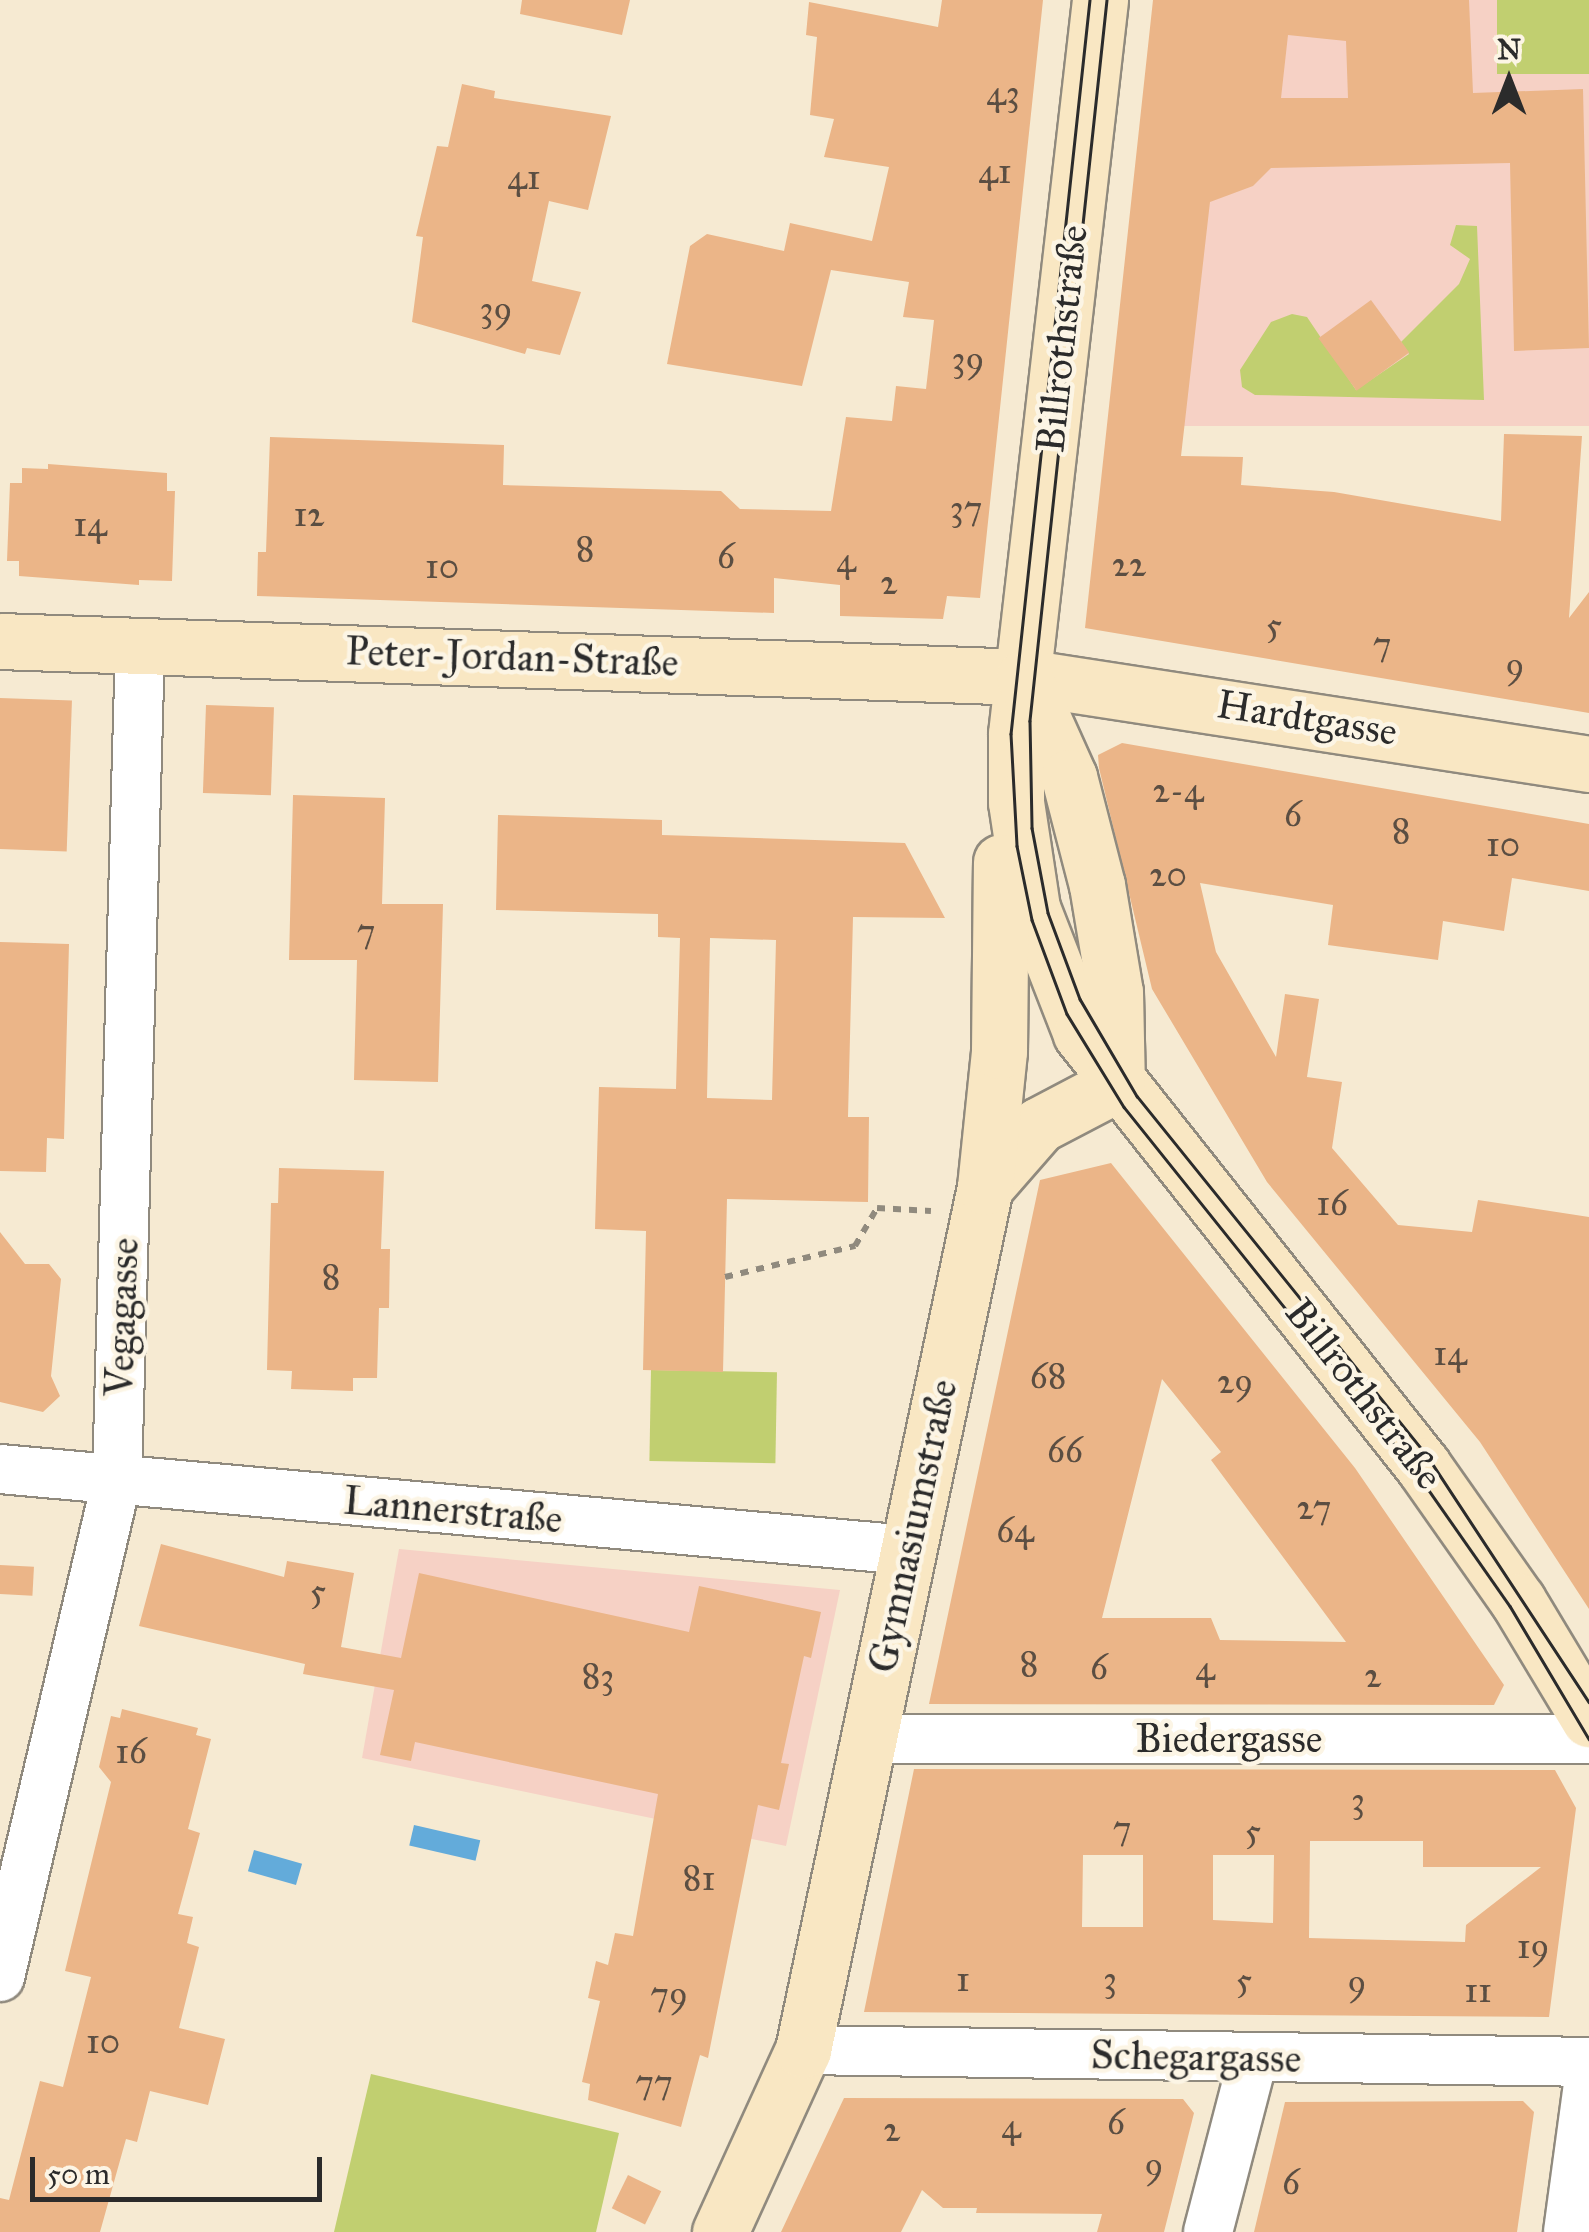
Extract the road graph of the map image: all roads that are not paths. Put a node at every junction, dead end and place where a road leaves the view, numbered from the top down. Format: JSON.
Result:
{"nodes":[{"id":1,"x":1100,"y":0,"type":"edge"},
{"id":2,"x":0,"y":640,"type":"edge"},
{"id":3,"x":140,"y":644,"type":"junction"},
{"id":4,"x":1024,"y":678,"type":"junction"},
{"id":5,"x":1589,"y":764,"type":"edge"},
{"id":6,"x":1016,"y":802,"type":"junction"},
{"id":7,"x":1116,"y":1084,"type":"junction"},
{"id":8,"x":984,"y":1187,"type":"junction"},
{"id":9,"x":0,"y":1469,"type":"edge"},
{"id":10,"x":117,"y":1480,"type":"junction"},
{"id":11,"x":907,"y":1550,"type":"junction"},
{"id":12,"x":1589,"y":1719,"type":"edge"},
{"id":13,"x":869,"y":1738,"type":"junction"},
{"id":14,"x":1589,"y":1739,"type":"edge"},
{"id":15,"x":0,"y":1977,"type":"edge"},
{"id":16,"x":803,"y":2050,"type":"junction"},
{"id":17,"x":1252,"y":2058,"type":"junction"},
{"id":18,"x":1589,"y":2062,"type":"edge"},
{"id":19,"x":1589,"y":2077,"type":"edge"},
{"id":20,"x":720,"y":2232,"type":"edge"},
{"id":21,"x":1208,"y":2232,"type":"edge"},
{"id":22,"x":1568,"y":2232,"type":"edge"}],
"edges":[{"from":1,"to":4,"type":"street","name":"Billrothstraße"},
{"from":2,"to":3,"type":"street","name":"Peter-Jordan-Straße"},
{"from":3,"to":4,"type":"street","name":"Peter-Jordan-Straße"},
{"from":3,"to":10,"type":"street","name":"Vegagasse"},
{"from":4,"to":5,"type":"street","name":"Hardtgasse"},
{"from":4,"to":6,"type":"street","name":"Billrothstraße"},
{"from":4,"to":7,"type":"street"},
{"from":6,"to":7,"type":"street","name":"Billrothstraße"},
{"from":6,"to":8,"type":"street","name":"Gymnasiumstraße"},
{"from":7,"to":8,"type":"street"},
{"from":7,"to":12,"type":"street","name":"Billrothstraße"},
{"from":8,"to":11,"type":"street","name":"Gymnasiumstraße"},
{"from":9,"to":10,"type":"street","name":"Lannerstraße"},
{"from":10,"to":11,"type":"street","name":"Lannerstraße"},
{"from":10,"to":15,"type":"street","name":"Vegagasse"},
{"from":11,"to":13,"type":"street","name":"Gymnasiumstraße"},
{"from":13,"to":14,"type":"street","name":"Biedergasse"},
{"from":13,"to":16,"type":"street","name":"Gymnasiumstraße"},
{"from":16,"to":17,"type":"street","name":"Schegargasse"},
{"from":16,"to":20,"type":"street","name":"Gymnasiumstraße"},
{"from":17,"to":18,"type":"street","name":"Schegargasse"},
{"from":17,"to":21,"type":"street"},
{"from":19,"to":22,"type":"street"}]}
